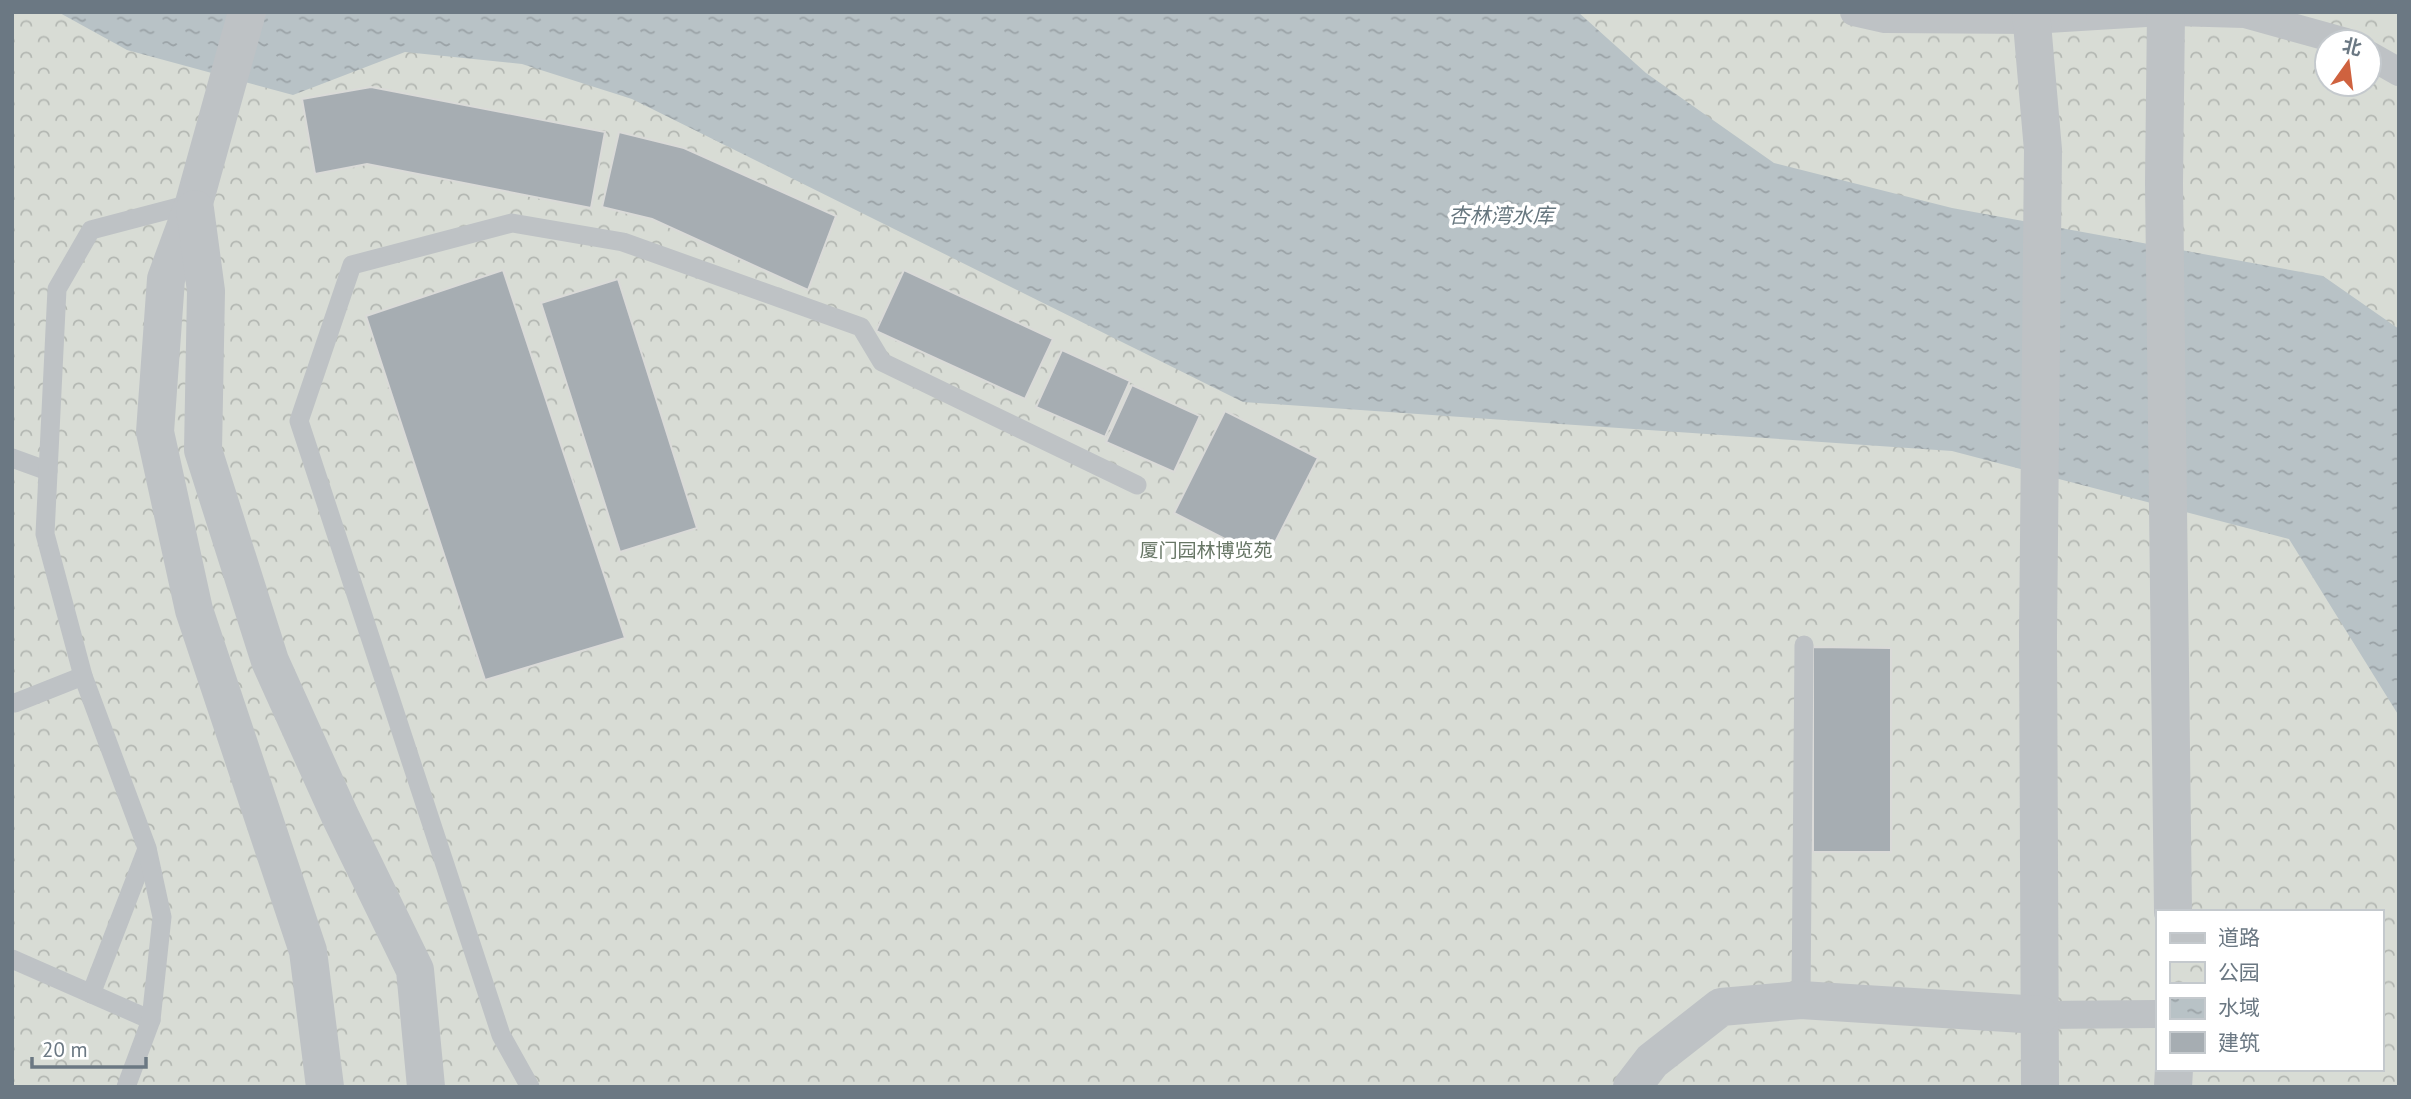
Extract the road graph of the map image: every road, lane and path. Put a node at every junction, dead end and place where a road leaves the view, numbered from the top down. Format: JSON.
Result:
{"nodes":[{"id":1,"x":247,"y":12,"type":"edge"},
{"id":2,"x":1854,"y":12,"type":"edge"},
{"id":3,"x":2164,"y":12,"type":"edge"},
{"id":4,"x":2173,"y":12,"type":"edge"},
{"id":5,"x":2031,"y":16,"type":"edge"},
{"id":6,"x":2313,"y":33,"type":"edge"},
{"id":7,"x":2383,"y":63,"type":"edge"},
{"id":8,"x":2399,"y":72,"type":"edge"},
{"id":9,"x":194,"y":203,"type":"junction"},
{"id":10,"x":12,"y":458,"type":"edge"},
{"id":11,"x":48,"y":471,"type":"junction"},
{"id":12,"x":1137,"y":485,"type":"dead end"},
{"id":13,"x":1804,"y":645,"type":"dead end"},
{"id":14,"x":83,"y":676,"type":"junction"},
{"id":15,"x":12,"y":702,"type":"edge"},
{"id":16,"x":147,"y":848,"type":"junction"},
{"id":17,"x":2173,"y":910,"type":"edge"},
{"id":18,"x":12,"y":960,"type":"edge"},
{"id":19,"x":91,"y":994,"type":"junction"},
{"id":20,"x":1801,"y":1000,"type":"junction"},
{"id":21,"x":2156,"y":1014,"type":"edge"},
{"id":22,"x":2040,"y":1015,"type":"junction"},
{"id":23,"x":151,"y":1020,"type":"junction"},
{"id":24,"x":126,"y":1087,"type":"edge"},
{"id":25,"x":325,"y":1087,"type":"edge"},
{"id":26,"x":426,"y":1087,"type":"edge"},
{"id":27,"x":530,"y":1087,"type":"edge"},
{"id":28,"x":1632,"y":1087,"type":"edge"},
{"id":29,"x":2040,"y":1087,"type":"edge"}],
"edges":[{"from":1,"to":9,"type":"street"},
{"from":2,"to":5,"type":"street"},
{"from":3,"to":5,"type":"street"},
{"from":3,"to":17,"type":"street"},
{"from":4,"to":6,"type":"street"},
{"from":5,"to":22,"type":"street"},
{"from":7,"to":8,"type":"street"},
{"from":9,"to":11,"type":"lane"},
{"from":9,"to":25,"type":"street"},
{"from":9,"to":26,"type":"street"},
{"from":10,"to":11,"type":"lane"},
{"from":11,"to":14,"type":"lane"},
{"from":12,"to":27,"type":"lane"},
{"from":13,"to":20,"type":"lane"},
{"from":14,"to":15,"type":"lane"},
{"from":14,"to":16,"type":"lane"},
{"from":16,"to":19,"type":"lane"},
{"from":16,"to":23,"type":"lane"},
{"from":18,"to":19,"type":"lane"},
{"from":19,"to":23,"type":"lane"},
{"from":20,"to":22,"type":"street"},
{"from":20,"to":28,"type":"street"},
{"from":21,"to":22,"type":"street"},
{"from":22,"to":29,"type":"street"},
{"from":23,"to":24,"type":"lane"}]}
